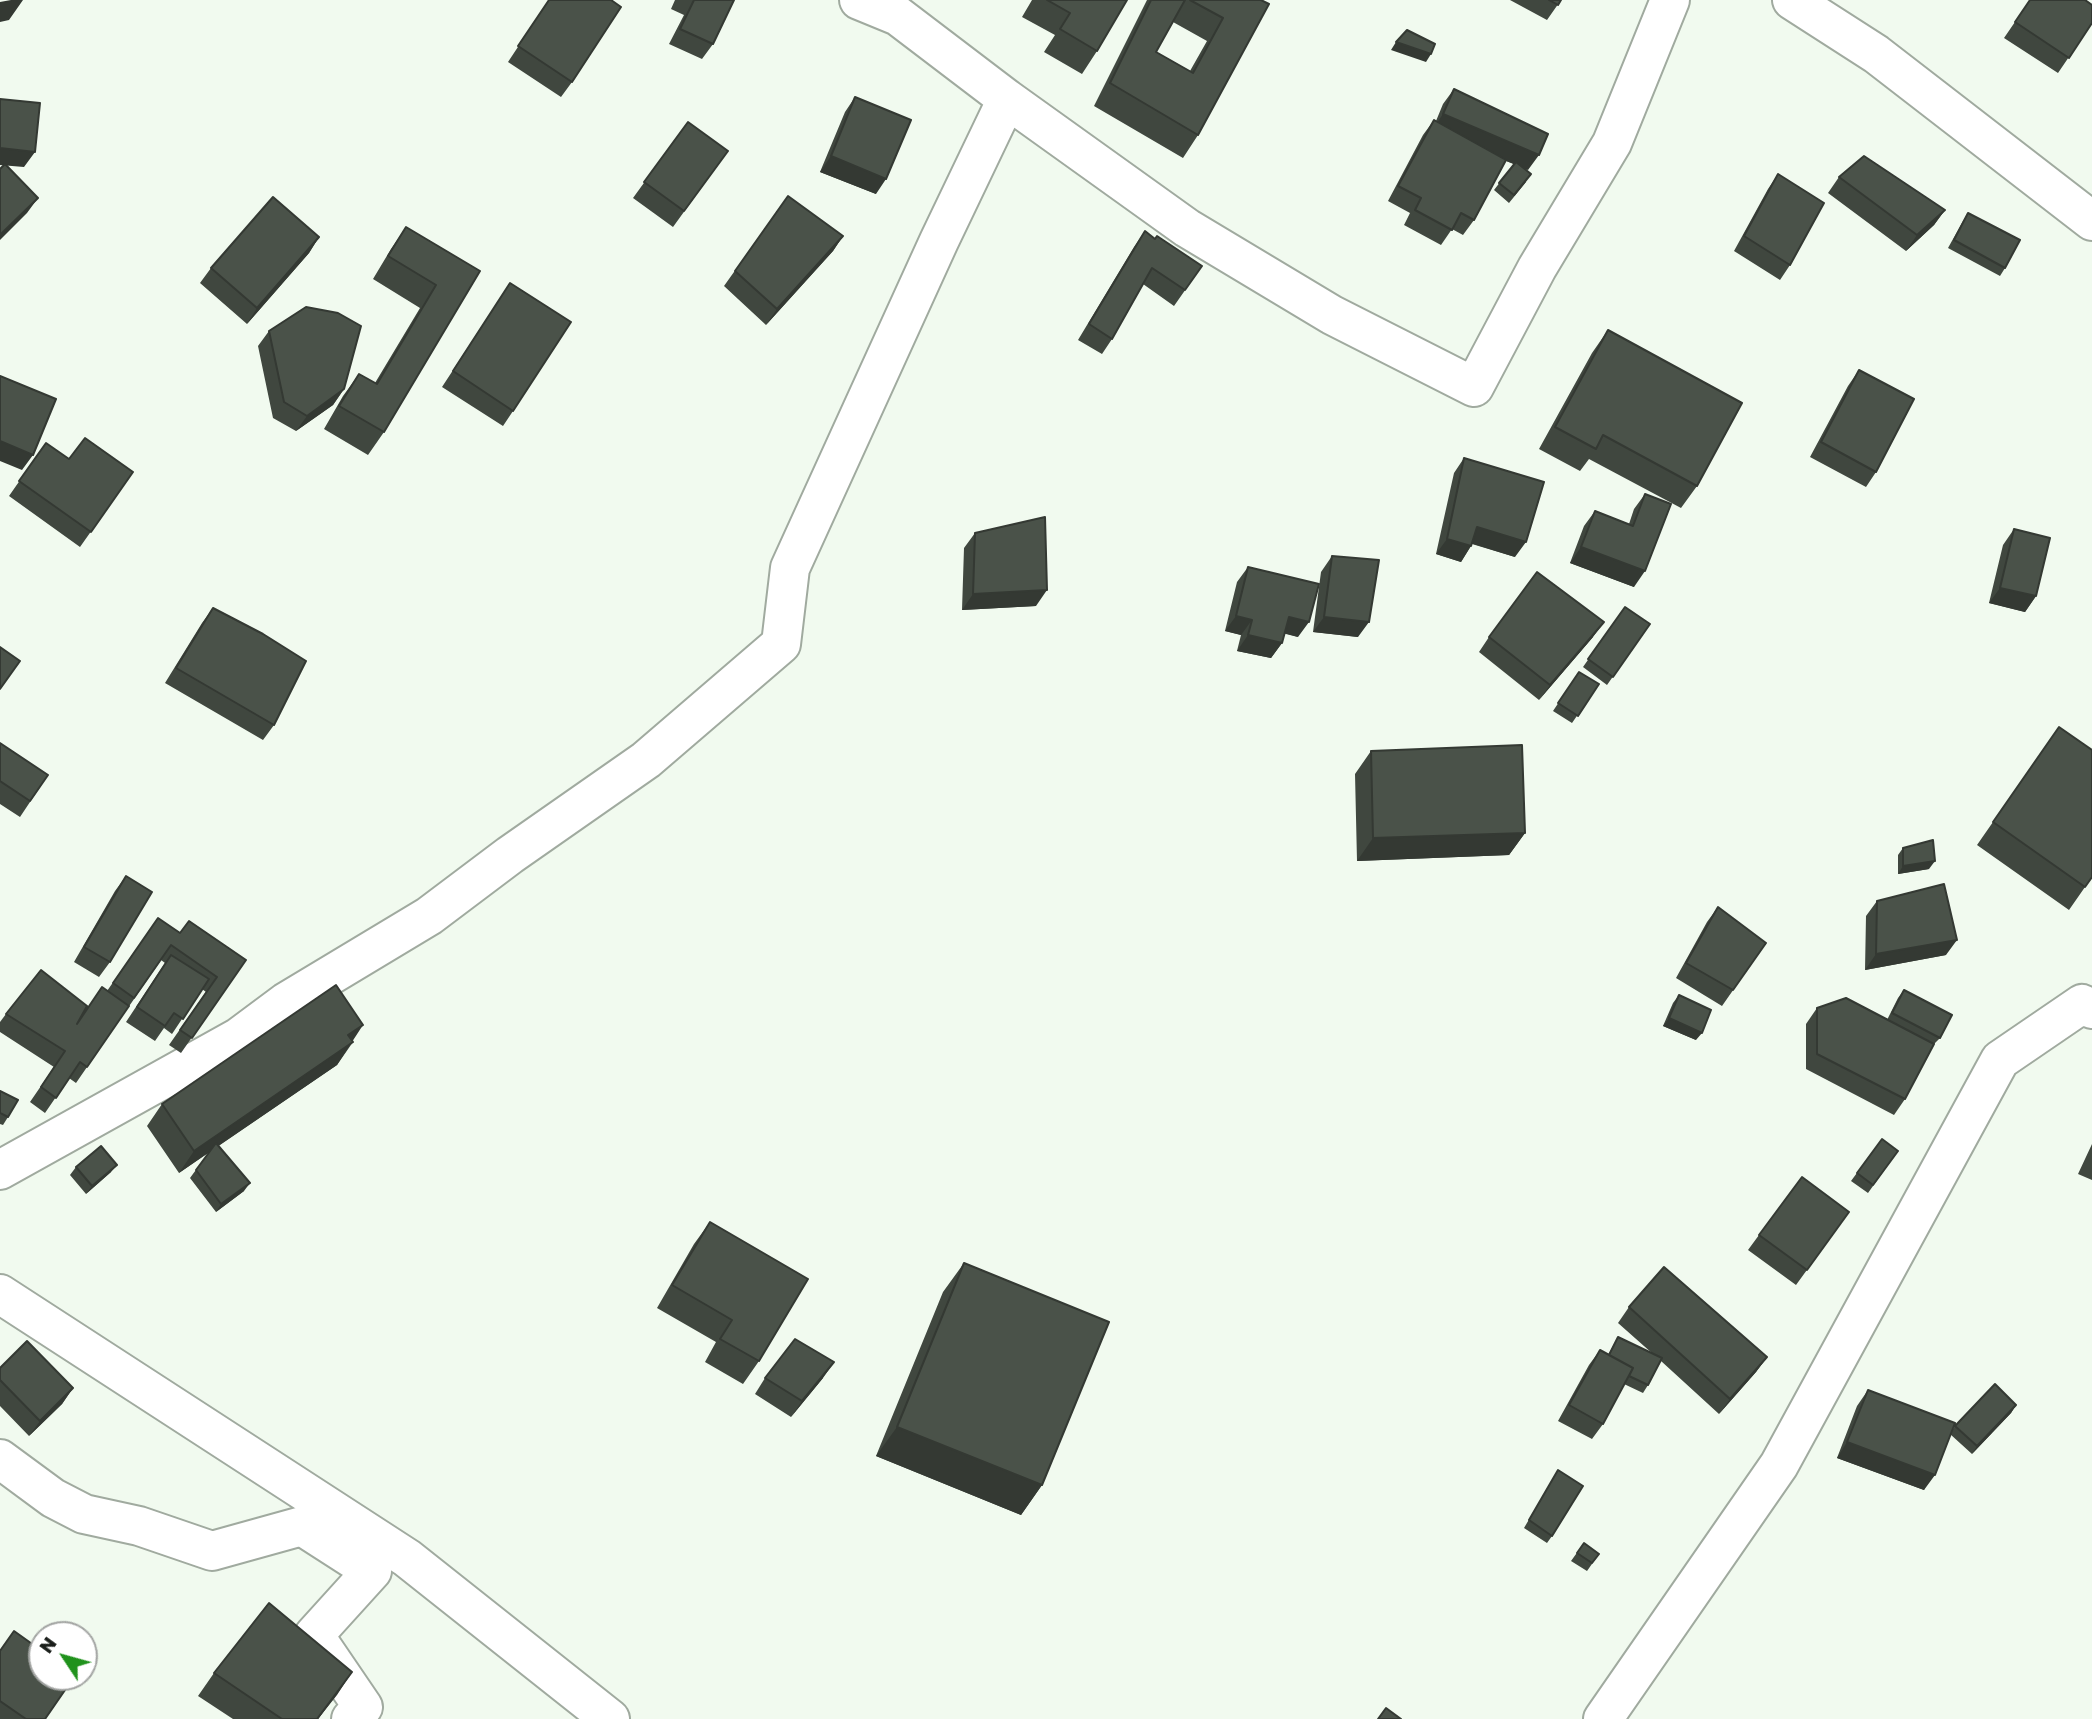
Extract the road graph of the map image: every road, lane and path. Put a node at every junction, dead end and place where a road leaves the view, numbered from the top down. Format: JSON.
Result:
{"nodes":[{"id":1,"x":859,"y":0,"type":"edge"},
{"id":2,"x":1670,"y":0,"type":"edge"},
{"id":3,"x":1793,"y":0,"type":"edge"},
{"id":4,"x":1007,"y":99,"type":"junction"},
{"id":5,"x":2092,"y":220,"type":"edge"},
{"id":6,"x":2089,"y":1001,"type":"edge"},
{"id":7,"x":0,"y":1170,"type":"edge"},
{"id":8,"x":0,"y":1294,"type":"edge"},
{"id":9,"x":0,"y":1459,"type":"edge"},
{"id":10,"x":351,"y":1719,"type":"edge"},
{"id":11,"x":610,"y":1719,"type":"edge"},
{"id":12,"x":1603,"y":1719,"type":"edge"}],
"edges":[{"from":1,"to":4,"type":"street"},
{"from":2,"to":4,"type":"street"},
{"from":3,"to":5,"type":"street"},
{"from":4,"to":7,"type":"street"},
{"from":6,"to":12,"type":"street"},
{"from":8,"to":11,"type":"street"},
{"from":9,"to":10,"type":"street"}]}
